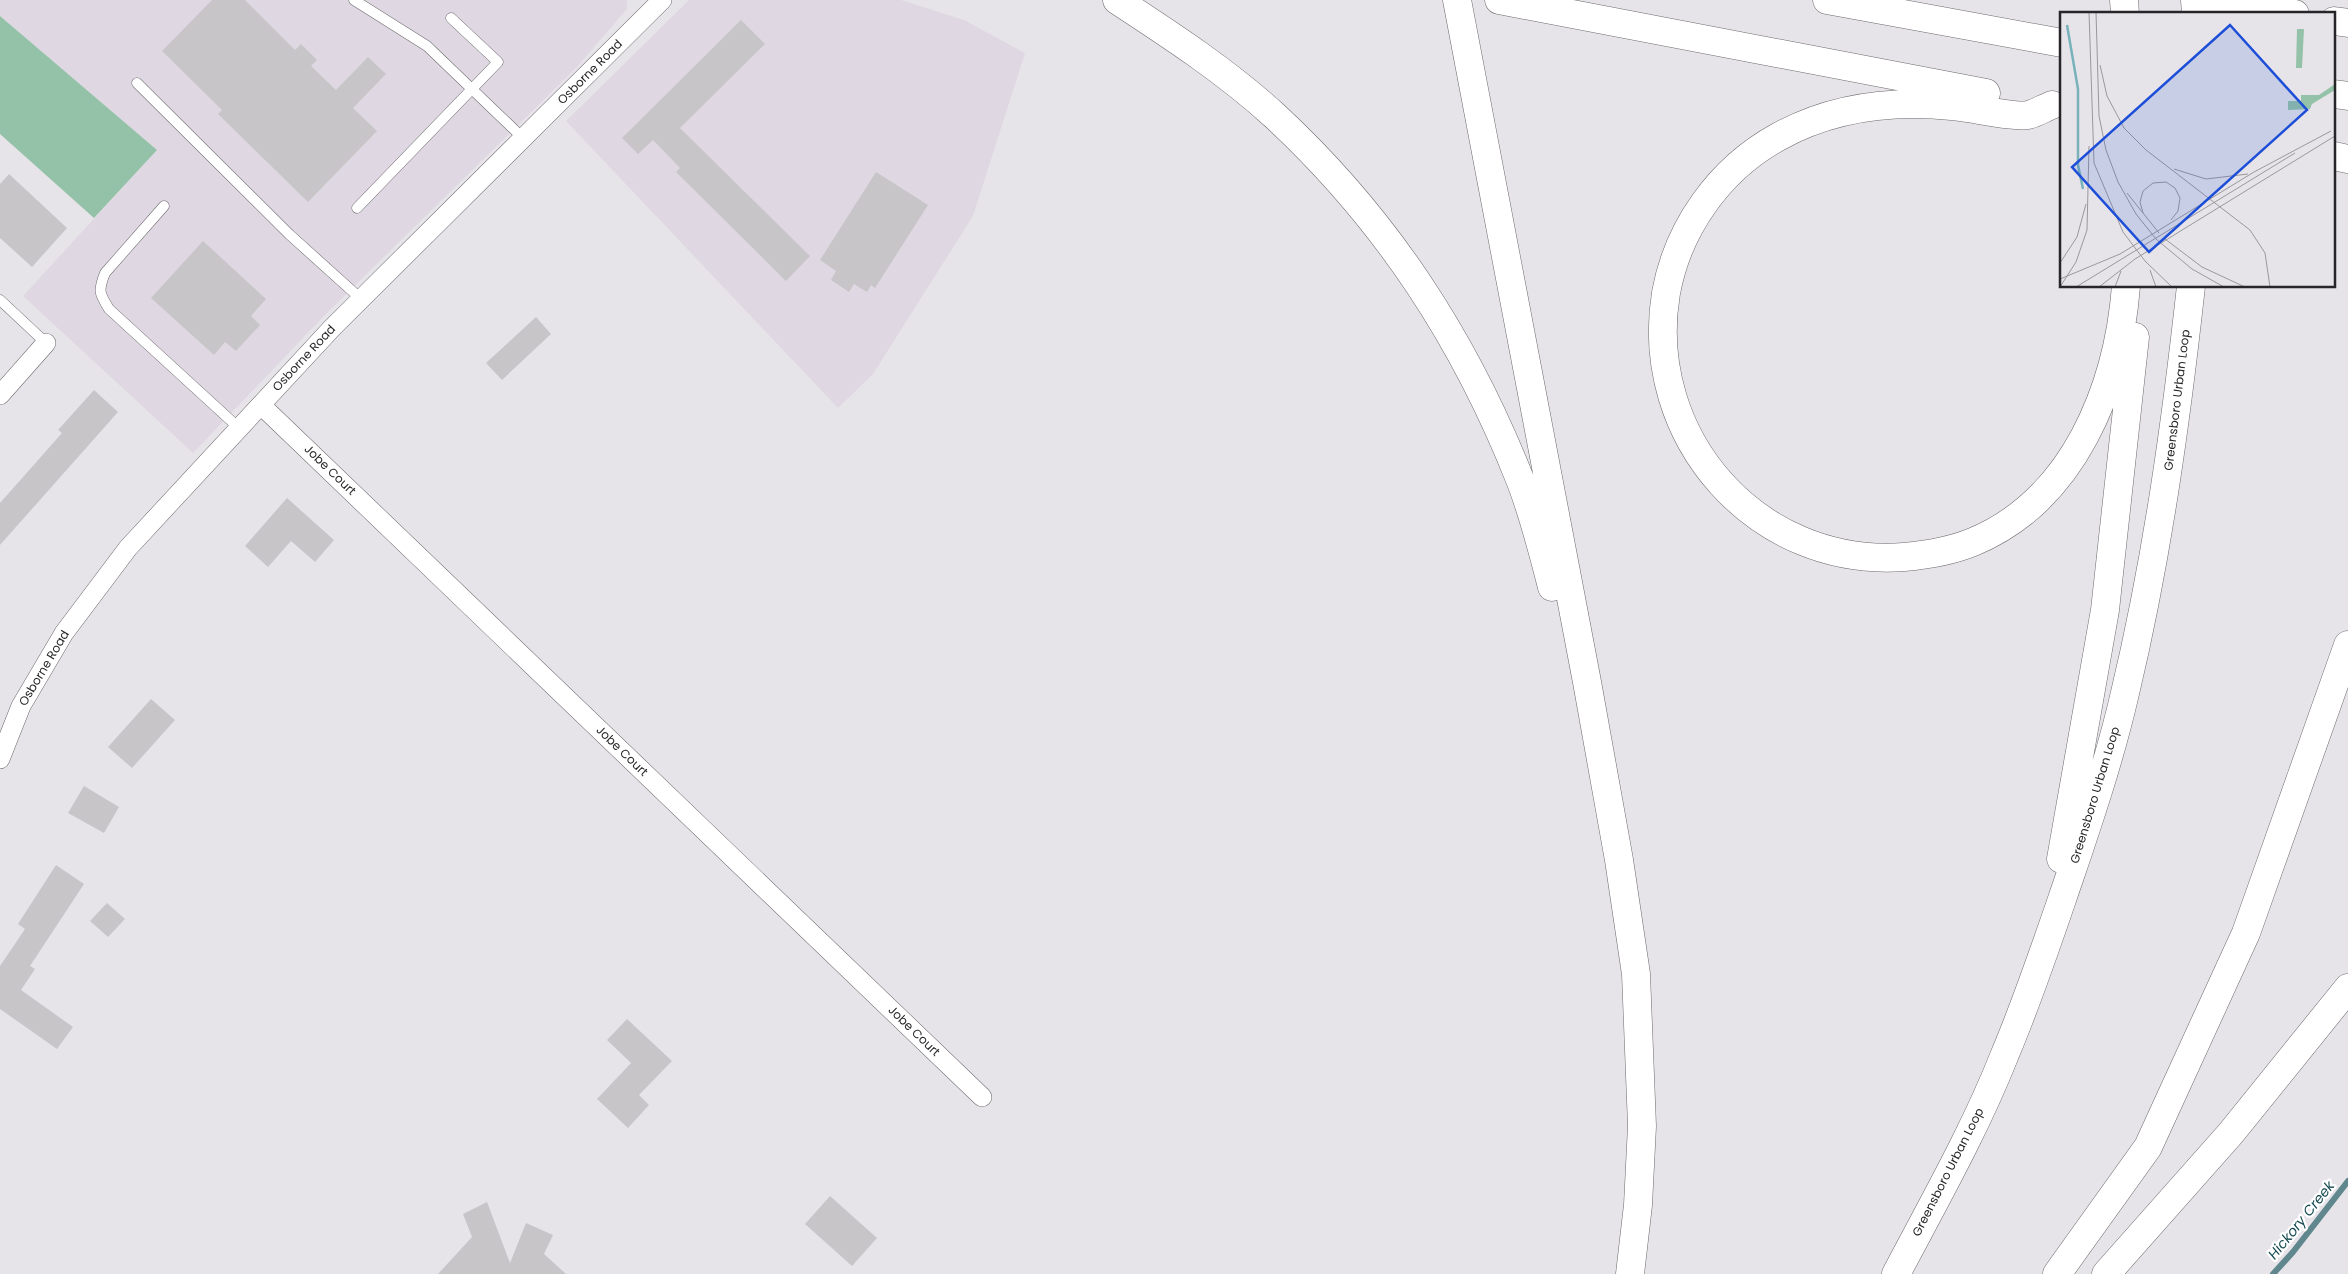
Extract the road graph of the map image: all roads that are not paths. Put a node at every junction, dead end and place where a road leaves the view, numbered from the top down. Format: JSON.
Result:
{"nodes":[{"id":1,"x":354,"y":0,"type":"edge"},
{"id":2,"x":662,"y":0,"type":"edge"},
{"id":3,"x":1117,"y":0,"type":"edge"},
{"id":4,"x":1457,"y":0,"type":"edge"},
{"id":5,"x":1499,"y":0,"type":"edge"},
{"id":6,"x":1827,"y":0,"type":"edge"},
{"id":7,"x":2218,"y":0,"type":"edge"},
{"id":8,"x":2284,"y":12,"type":"edge"},
{"id":9,"x":451,"y":18,"type":"dead end"},
{"id":10,"x":2060,"y":43,"type":"edge"},
{"id":11,"x":137,"y":83,"type":"dead end"},
{"id":12,"x":473,"y":88,"type":"junction"},
{"id":13,"x":2057,"y":106,"type":"edge"},
{"id":14,"x":524,"y":139,"type":"junction"},
{"id":15,"x":164,"y":206,"type":"dead end"},
{"id":16,"x":357,"y":208,"type":"dead end"},
{"id":17,"x":2126,"y":288,"type":"edge"},
{"id":18,"x":2140,"y":288,"type":"edge"},
{"id":19,"x":2191,"y":288,"type":"edge"},
{"id":20,"x":361,"y":299,"type":"junction"},
{"id":21,"x":0,"y":300,"type":"edge"},
{"id":22,"x":46,"y":343,"type":"joint"},
{"id":23,"x":0,"y":395,"type":"edge"},
{"id":24,"x":261,"y":404,"type":"junction"},
{"id":25,"x":239,"y":428,"type":"junction"},
{"id":26,"x":2348,"y":645,"type":"edge"},
{"id":27,"x":1587,"y":682,"type":"junction"},
{"id":28,"x":0,"y":759,"type":"edge"},
{"id":29,"x":2044,"y":951,"type":"junction"},
{"id":30,"x":2348,"y":988,"type":"edge"},
{"id":31,"x":2348,"y":1016,"type":"edge"},
{"id":32,"x":982,"y":1097,"type":"dead end"},
{"id":33,"x":2231,"y":1133,"type":"junction"},
{"id":34,"x":1630,"y":1274,"type":"edge"},
{"id":35,"x":1896,"y":1274,"type":"edge"},
{"id":36,"x":2057,"y":1274,"type":"edge"},
{"id":37,"x":2106,"y":1274,"type":"edge"}],
"edges":[{"from":1,"to":12,"type":"lane"},
{"from":2,"to":14,"type":"street","name":"Osborne Road"},
{"from":3,"to":27,"type":"highway"},
{"from":4,"to":27,"type":"highway"},
{"from":5,"to":13,"type":"highway"},
{"from":6,"to":10,"type":"highway"},
{"from":7,"to":8,"type":"highway"},
{"from":9,"to":12,"type":"lane"},
{"from":11,"to":20,"type":"lane"},
{"from":12,"to":14,"type":"lane"},
{"from":12,"to":16,"type":"lane"},
{"from":13,"to":17,"type":"highway"},
{"from":14,"to":20,"type":"street","name":"Osborne Road"},
{"from":15,"to":25,"type":"lane"},
{"from":18,"to":29,"type":"highway"},
{"from":19,"to":29,"type":"highway","name":"Greensboro Urban Loop"},
{"from":20,"to":24,"type":"street","name":"Osborne Road"},
{"from":21,"to":22,"type":"lane"},
{"from":22,"to":23,"type":"street"},
{"from":24,"to":25,"type":"street","name":"Osborne Road"},
{"from":24,"to":32,"type":"street","name":"Jobe Court"},
{"from":25,"to":28,"type":"street","name":"Osborne Road"},
{"from":26,"to":36,"type":"highway"},
{"from":27,"to":34,"type":"highway"},
{"from":29,"to":35,"type":"highway","name":"Greensboro Urban Loop"},
{"from":30,"to":33,"type":"highway"},
{"from":31,"to":33,"type":"highway"},
{"from":33,"to":37,"type":"highway"}]}
